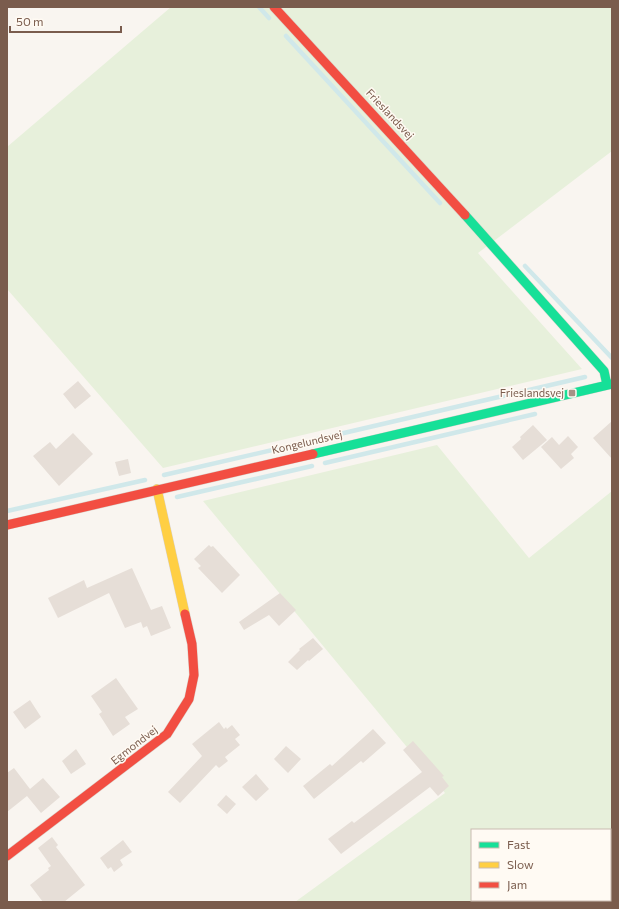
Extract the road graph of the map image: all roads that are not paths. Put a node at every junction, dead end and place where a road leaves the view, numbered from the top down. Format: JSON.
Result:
{"nodes":[{"id":1,"x":274,"y":7,"type":"edge"},
{"id":2,"x":610,"y":384,"type":"edge"},
{"id":3,"x":157,"y":489,"type":"junction"},
{"id":4,"x":7,"y":525,"type":"edge"},
{"id":5,"x":7,"y":856,"type":"edge"}],
"edges":[{"from":1,"to":2,"type":"street","name":"Frieslandsvej"},
{"from":2,"to":3,"type":"street","name":"Kongelundsvej"},
{"from":3,"to":4,"type":"street","name":"Kongelundsvej"},
{"from":3,"to":5,"type":"street","name":"Egmondvej"}]}
